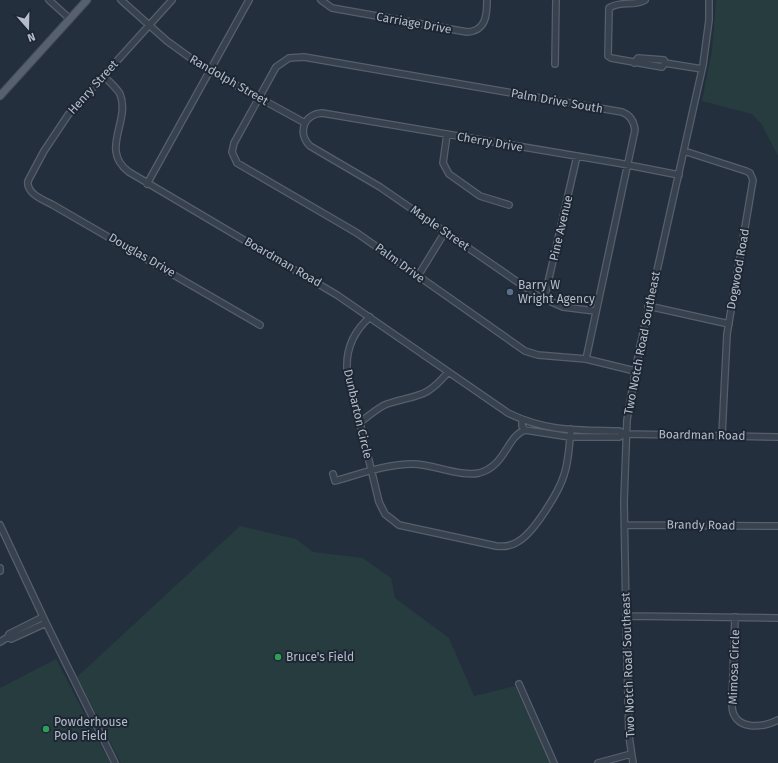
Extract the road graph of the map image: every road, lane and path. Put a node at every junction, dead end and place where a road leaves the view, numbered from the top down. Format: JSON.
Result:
{"nodes":[{"id":1,"x":49,"y":0,"type":"edge"},
{"id":2,"x":87,"y":0,"type":"edge"},
{"id":3,"x":121,"y":0,"type":"edge"},
{"id":4,"x":172,"y":0,"type":"edge"},
{"id":5,"x":249,"y":0,"type":"edge"},
{"id":6,"x":321,"y":0,"type":"edge"},
{"id":7,"x":487,"y":0,"type":"edge"},
{"id":8,"x":556,"y":0,"type":"edge"},
{"id":9,"x":645,"y":0,"type":"edge"},
{"id":10,"x":710,"y":0,"type":"edge"},
{"id":11,"x":70,"y":19,"type":"junction"},
{"id":12,"x":150,"y":25,"type":"junction"},
{"id":13,"x":555,"y":64,"type":"dead end"},
{"id":14,"x":702,"y":69,"type":"junction"},
{"id":15,"x":210,"y":72,"type":"junction"},
{"id":16,"x":104,"y":76,"type":"junction"},
{"id":17,"x":0,"y":96,"type":"edge"},
{"id":18,"x":259,"y":98,"type":"junction"},
{"id":19,"x":305,"y":123,"type":"junction"},
{"id":20,"x":447,"y":134,"type":"junction"},
{"id":21,"x":684,"y":151,"type":"junction"},
{"id":22,"x":577,"y":156,"type":"junction"},
{"id":23,"x":628,"y":165,"type":"junction"},
{"id":24,"x":678,"y":175,"type":"junction"},
{"id":25,"x":27,"y":183,"type":"joint"},
{"id":26,"x":147,"y":184,"type":"junction"},
{"id":27,"x":509,"y":205,"type":"dead end"},
{"id":28,"x":445,"y":232,"type":"junction"},
{"id":29,"x":418,"y":276,"type":"junction"},
{"id":30,"x":544,"y":300,"type":"junction"},
{"id":31,"x":648,"y":306,"type":"junction"},
{"id":32,"x":595,"y":311,"type":"junction"},
{"id":33,"x":370,"y":317,"type":"junction"},
{"id":34,"x":729,"y":324,"type":"junction"},
{"id":35,"x":260,"y":325,"type":"dead end"},
{"id":36,"x":586,"y":359,"type":"junction"},
{"id":37,"x":635,"y":370,"type":"junction"},
{"id":38,"x":448,"y":372,"type":"junction"},
{"id":39,"x":522,"y":420,"type":"junction"},
{"id":40,"x":359,"y":423,"type":"junction"},
{"id":41,"x":571,"y":429,"type":"junction"},
{"id":42,"x":525,"y":430,"type":"junction"},
{"id":43,"x":626,"y":434,"type":"junction"},
{"id":44,"x":722,"y":435,"type":"junction"},
{"id":45,"x":778,"y":436,"type":"edge"},
{"id":46,"x":570,"y":437,"type":"junction"},
{"id":47,"x":371,"y":470,"type":"junction"},
{"id":48,"x":333,"y":474,"type":"dead end"},
{"id":49,"x":0,"y":525,"type":"edge"},
{"id":50,"x":625,"y":525,"type":"junction"},
{"id":51,"x":778,"y":526,"type":"edge"},
{"id":52,"x":0,"y":568,"type":"edge"},
{"id":53,"x":0,"y":571,"type":"edge"},
{"id":54,"x":626,"y":616,"type":"junction"},
{"id":55,"x":735,"y":617,"type":"junction"},
{"id":56,"x":778,"y":618,"type":"edge"},
{"id":57,"x":44,"y":620,"type":"junction"},
{"id":58,"x":0,"y":642,"type":"edge"},
{"id":59,"x":519,"y":684,"type":"dead end"},
{"id":60,"x":778,"y":720,"type":"edge"},
{"id":61,"x":631,"y":754,"type":"junction"},
{"id":62,"x":115,"y":763,"type":"edge"},
{"id":63,"x":554,"y":763,"type":"edge"},
{"id":64,"x":598,"y":763,"type":"edge"},
{"id":65,"x":633,"y":763,"type":"edge"}],
"edges":[{"from":1,"to":11,"type":"street"},
{"from":2,"to":11,"type":"main road"},
{"from":3,"to":12,"type":"street","name":"Randolph Street"},
{"from":4,"to":12,"type":"street","name":"Henry Street"},
{"from":5,"to":15,"type":"street"},
{"from":6,"to":7,"type":"street","name":"Carriage Drive"},
{"from":8,"to":13,"type":"street"},
{"from":9,"to":14,"type":"street"},
{"from":10,"to":14,"type":"street","name":"Two Notch Road Southeast"},
{"from":11,"to":17,"type":"main road"},
{"from":12,"to":15,"type":"street","name":"Randolph Street"},
{"from":12,"to":16,"type":"street","name":"Henry Street"},
{"from":14,"to":21,"type":"street","name":"Two Notch Road Southeast"},
{"from":15,"to":18,"type":"street","name":"Randolph Street"},
{"from":15,"to":26,"type":"street"},
{"from":16,"to":25,"type":"street","name":"Henry Street"},
{"from":16,"to":26,"type":"street","name":"Boardman Road"},
{"from":18,"to":19,"type":"street","name":"Randolph Street"},
{"from":18,"to":23,"type":"street","name":"Palm Drive South"},
{"from":18,"to":29,"type":"street","name":"Palm Drive"},
{"from":19,"to":20,"type":"street","name":"Cherry Drive"},
{"from":19,"to":28,"type":"street","name":"Maple Street"},
{"from":20,"to":22,"type":"street","name":"Cherry Drive"},
{"from":20,"to":27,"type":"street"},
{"from":21,"to":24,"type":"street","name":"Two Notch Road Southeast"},
{"from":21,"to":34,"type":"street","name":"Dogwood Road"},
{"from":22,"to":23,"type":"street","name":"Cherry Drive"},
{"from":22,"to":30,"type":"street","name":"Pine Avenue"},
{"from":23,"to":24,"type":"street","name":"Cherry Drive"},
{"from":23,"to":32,"type":"street","name":"Palm Drive South"},
{"from":24,"to":31,"type":"street","name":"Two Notch Road Southeast"},
{"from":25,"to":35,"type":"street","name":"Douglas Drive"},
{"from":26,"to":33,"type":"street","name":"Boardman Road"},
{"from":28,"to":29,"type":"street"},
{"from":28,"to":30,"type":"street","name":"Maple Street"},
{"from":29,"to":36,"type":"street","name":"Palm Drive"},
{"from":30,"to":32,"type":"street","name":"Maple Street"},
{"from":31,"to":34,"type":"street"},
{"from":31,"to":37,"type":"street","name":"Two Notch Road Southeast"},
{"from":32,"to":36,"type":"street","name":"Palm Drive South"},
{"from":33,"to":38,"type":"street","name":"Boardman Road"},
{"from":33,"to":40,"type":"street","name":"Dunbarton Circle"},
{"from":34,"to":44,"type":"street","name":"Dogwood Road"},
{"from":36,"to":37,"type":"street","name":"Palm Drive"},
{"from":37,"to":43,"type":"street","name":"Two Notch Road Southeast"},
{"from":38,"to":39,"type":"street","name":"Boardman Road"},
{"from":38,"to":40,"type":"street"},
{"from":39,"to":41,"type":"street","name":"Boardman Road"},
{"from":39,"to":42,"type":"street"},
{"from":40,"to":47,"type":"street","name":"Dunbarton Circle"},
{"from":41,"to":43,"type":"street","name":"Boardman Road"},
{"from":41,"to":46,"type":"street","name":"Dunbarton Circle"},
{"from":42,"to":46,"type":"street","name":"Boardman Road"},
{"from":42,"to":47,"type":"street"},
{"from":43,"to":44,"type":"street","name":"Boardman Road"},
{"from":43,"to":46,"type":"street","name":"Boardman Road"},
{"from":43,"to":50,"type":"street","name":"Two Notch Road Southeast"},
{"from":44,"to":45,"type":"street","name":"Boardman Road"},
{"from":46,"to":47,"type":"street","name":"Dunbarton Circle"},
{"from":47,"to":48,"type":"street"},
{"from":49,"to":57,"type":"street"},
{"from":50,"to":51,"type":"street","name":"Brandy Road"},
{"from":50,"to":54,"type":"street","name":"Two Notch Road Southeast"},
{"from":52,"to":53,"type":"street"},
{"from":54,"to":55,"type":"street"},
{"from":54,"to":61,"type":"street","name":"Two Notch Road Southeast"},
{"from":55,"to":56,"type":"street"},
{"from":55,"to":60,"type":"street","name":"Mimosa Circle"},
{"from":57,"to":58,"type":"street"},
{"from":57,"to":62,"type":"street"},
{"from":59,"to":63,"type":"street"},
{"from":61,"to":64,"type":"street"},
{"from":61,"to":65,"type":"street","name":"Two Notch Road Southeast"}]}
